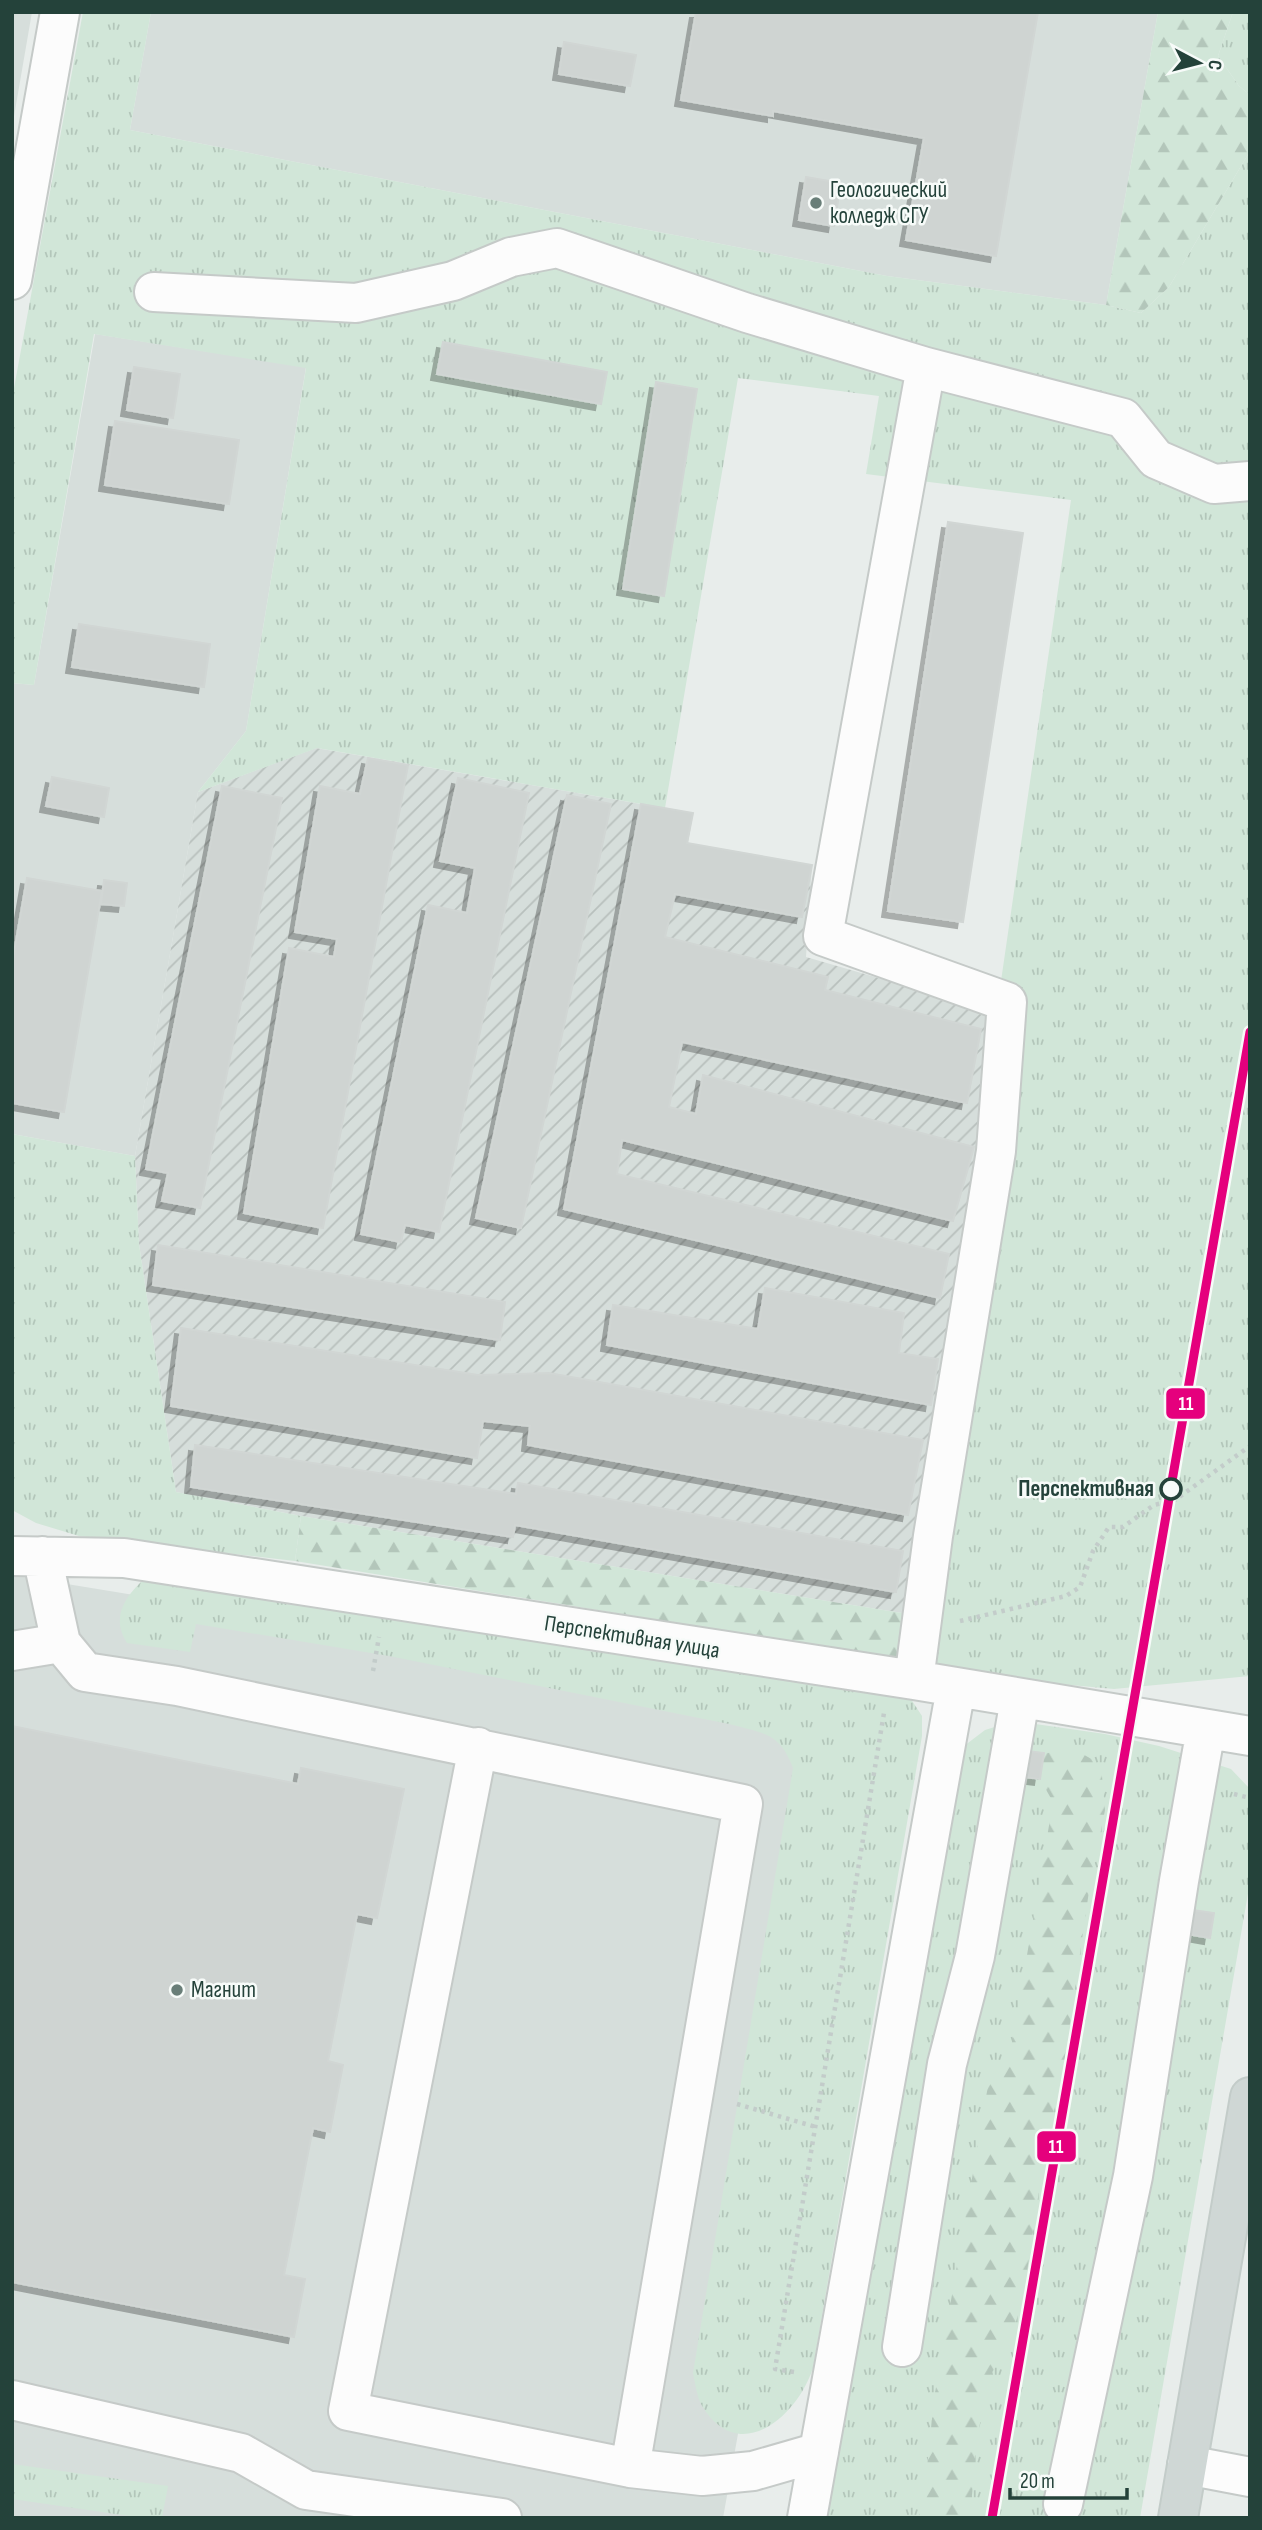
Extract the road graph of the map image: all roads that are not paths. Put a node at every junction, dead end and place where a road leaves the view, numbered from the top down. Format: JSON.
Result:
{"nodes":[{"id":1,"x":60,"y":12,"type":"edge"},
{"id":2,"x":12,"y":280,"type":"edge"},
{"id":3,"x":154,"y":292,"type":"dead end"},
{"id":4,"x":926,"y":367,"type":"junction"},
{"id":5,"x":1250,"y":481,"type":"edge"},
{"id":6,"x":27,"y":1556,"type":"edge"},
{"id":7,"x":61,"y":1643,"type":"junction"},
{"id":8,"x":12,"y":1651,"type":"edge"},
{"id":9,"x":956,"y":1688,"type":"junction"},
{"id":10,"x":900,"y":1691,"type":"junction"},
{"id":11,"x":1020,"y":1699,"type":"junction"},
{"id":12,"x":1206,"y":1730,"type":"junction"},
{"id":13,"x":1250,"y":1736,"type":"edge"},
{"id":14,"x":478,"y":1747,"type":"junction"},
{"id":15,"x":1250,"y":2096,"type":"edge"},
{"id":16,"x":902,"y":2347,"type":"dead end"},
{"id":17,"x":12,"y":2400,"type":"edge"},
{"id":18,"x":820,"y":2452,"type":"junction"},
{"id":19,"x":1187,"y":2465,"type":"junction"},
{"id":20,"x":629,"y":2468,"type":"junction"},
{"id":21,"x":1250,"y":2477,"type":"edge"},
{"id":22,"x":1063,"y":2504,"type":"dead end"},
{"id":23,"x":502,"y":2518,"type":"edge"},
{"id":24,"x":807,"y":2518,"type":"edge"},
{"id":25,"x":1178,"y":2518,"type":"edge"}],
"edges":[{"from":1,"to":2,"type":"street"},
{"from":3,"to":4,"type":"street"},
{"from":4,"to":5,"type":"street"},
{"from":4,"to":10,"type":"street"},
{"from":6,"to":7,"type":"street"},
{"from":6,"to":10,"type":"street","name":"Перспективная улица"},
{"from":7,"to":8,"type":"street"},
{"from":7,"to":14,"type":"street"},
{"from":9,"to":10,"type":"street","name":"Перспективная улица"},
{"from":9,"to":11,"type":"street","name":"Перспективная улица"},
{"from":9,"to":18,"type":"street"},
{"from":11,"to":12,"type":"street","name":"Перспективная улица"},
{"from":11,"to":16,"type":"street"},
{"from":12,"to":13,"type":"street","name":"Перспективная улица"},
{"from":12,"to":22,"type":"street"},
{"from":14,"to":20,"type":"street"},
{"from":14,"to":20,"type":"street"},
{"from":15,"to":19,"type":"main road"},
{"from":17,"to":23,"type":"street"},
{"from":18,"to":20,"type":"street"},
{"from":18,"to":24,"type":"street"},
{"from":19,"to":21,"type":"street"},
{"from":19,"to":25,"type":"main road"}]}
